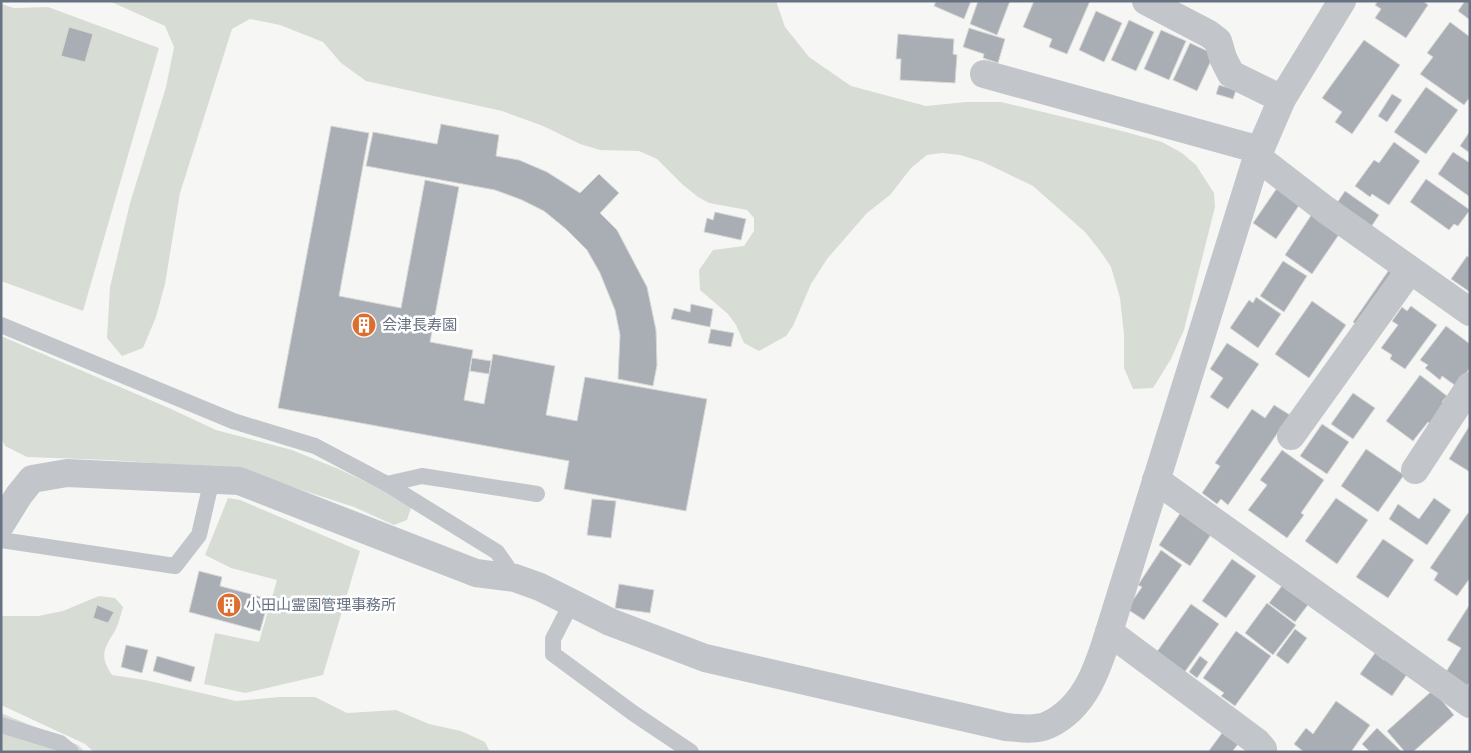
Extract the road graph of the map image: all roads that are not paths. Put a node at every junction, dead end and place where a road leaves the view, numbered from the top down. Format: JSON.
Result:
{"nodes":[{"id":1,"x":1146,"y":1,"type":"edge"},
{"id":2,"x":1342,"y":1,"type":"edge"},
{"id":3,"x":984,"y":74,"type":"dead end"},
{"id":4,"x":1282,"y":99,"type":"junction"},
{"id":5,"x":1258,"y":154,"type":"junction"},
{"id":6,"x":1410,"y":270,"type":"junction"},
{"id":7,"x":1470,"y":312,"type":"edge"},
{"id":8,"x":1,"y":325,"type":"edge"},
{"id":9,"x":1470,"y":386,"type":"edge"},
{"id":10,"x":1291,"y":436,"type":"dead end"},
{"id":11,"x":1414,"y":470,"type":"dead end"},
{"id":12,"x":212,"y":479,"type":"junction"},
{"id":13,"x":1156,"y":480,"type":"junction"},
{"id":14,"x":387,"y":484,"type":"junction"},
{"id":15,"x":537,"y":494,"type":"dead end"},
{"id":16,"x":1,"y":524,"type":"edge"},
{"id":17,"x":1,"y":540,"type":"edge"},
{"id":18,"x":516,"y":578,"type":"junction"},
{"id":19,"x":572,"y":602,"type":"junction"},
{"id":20,"x":1110,"y":632,"type":"junction"},
{"id":21,"x":1470,"y":704,"type":"edge"},
{"id":22,"x":1,"y":725,"type":"edge"},
{"id":23,"x":71,"y":752,"type":"edge"},
{"id":24,"x":691,"y":752,"type":"edge"},
{"id":25,"x":1263,"y":752,"type":"edge"}],
"edges":[{"from":1,"to":4,"type":"street"},
{"from":2,"to":4,"type":"street"},
{"from":3,"to":5,"type":"street"},
{"from":4,"to":5,"type":"street"},
{"from":5,"to":6,"type":"street"},
{"from":5,"to":13,"type":"street"},
{"from":6,"to":7,"type":"street"},
{"from":6,"to":10,"type":"street"},
{"from":8,"to":14,"type":"lane"},
{"from":9,"to":11,"type":"street"},
{"from":12,"to":16,"type":"street"},
{"from":12,"to":17,"type":"lane"},
{"from":12,"to":18,"type":"street"},
{"from":13,"to":20,"type":"street"},
{"from":13,"to":21,"type":"street"},
{"from":14,"to":15,"type":"lane"},
{"from":14,"to":18,"type":"lane"},
{"from":18,"to":19,"type":"street"},
{"from":19,"to":20,"type":"street"},
{"from":19,"to":24,"type":"lane"},
{"from":20,"to":25,"type":"street"},
{"from":22,"to":23,"type":"lane"}]}
